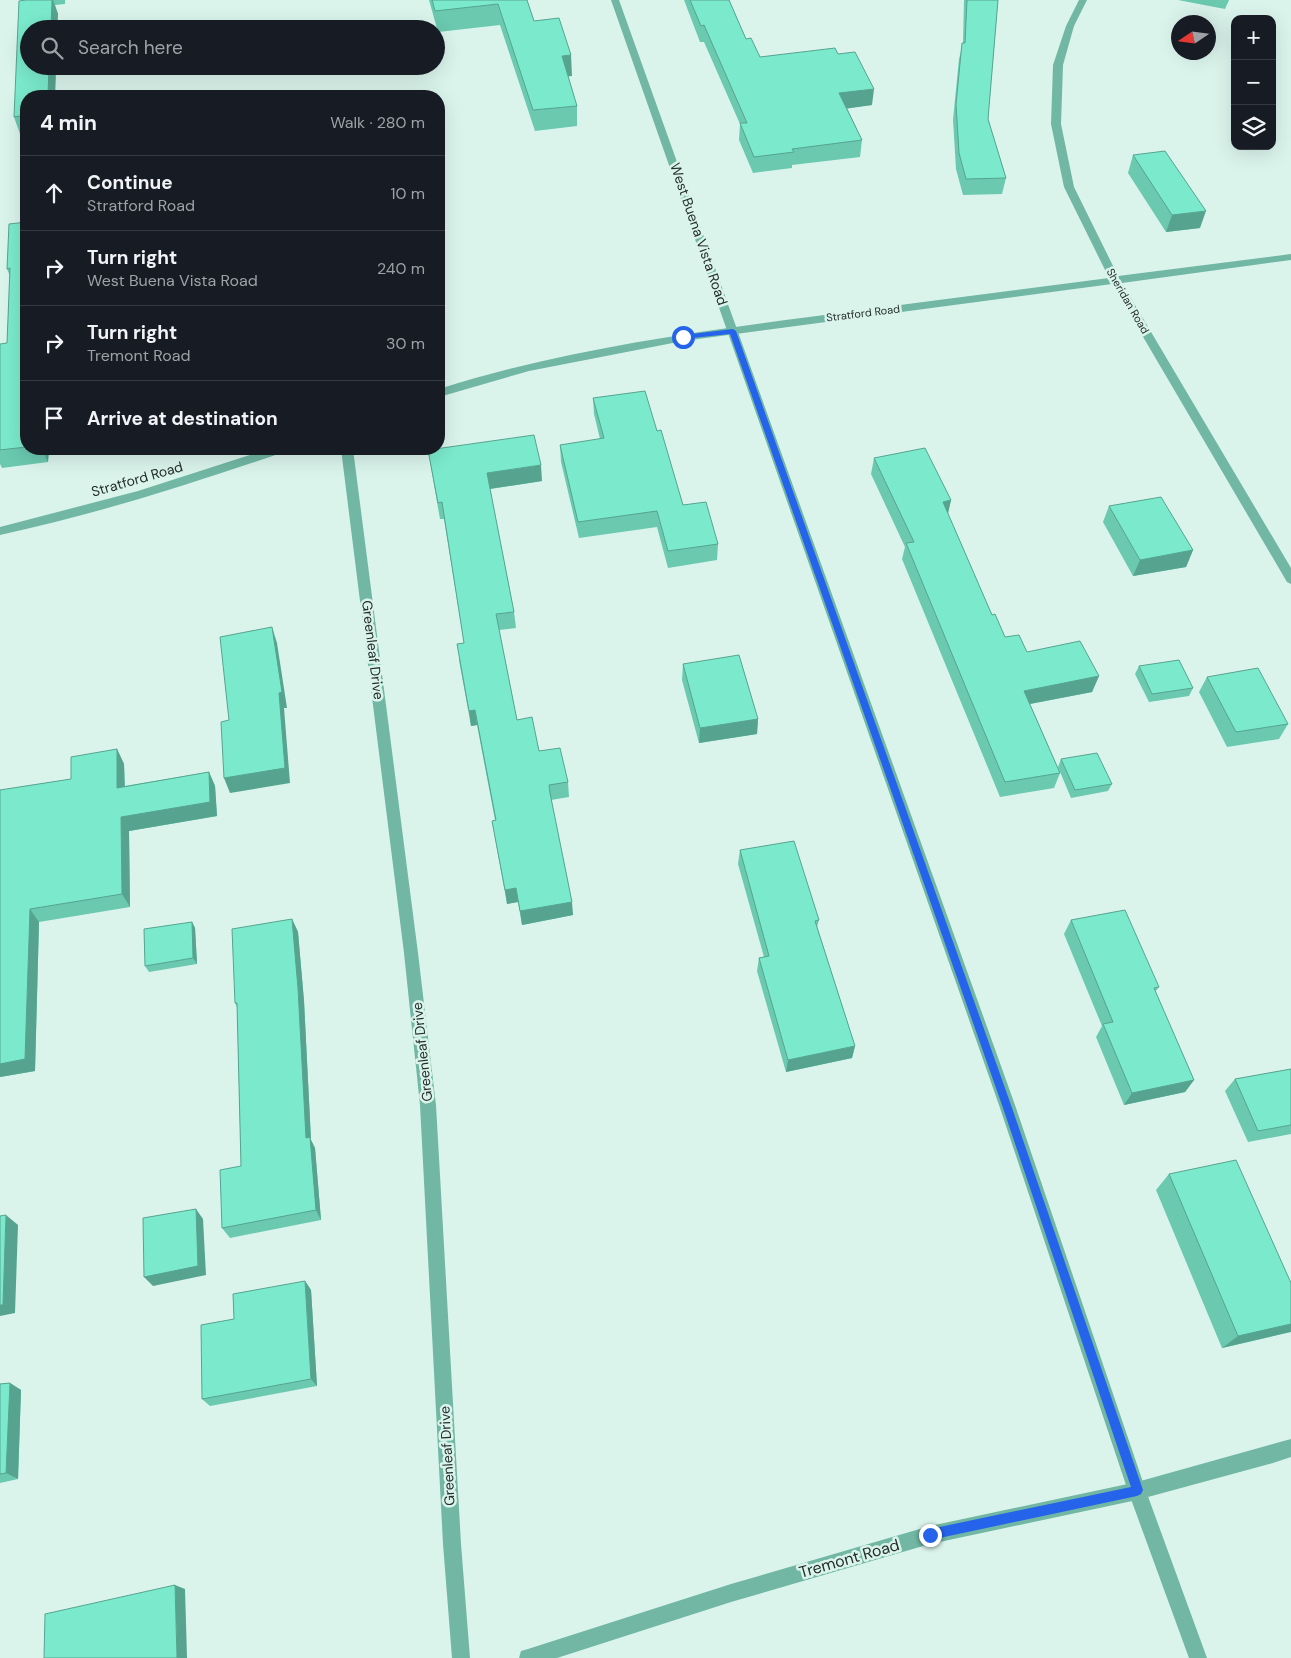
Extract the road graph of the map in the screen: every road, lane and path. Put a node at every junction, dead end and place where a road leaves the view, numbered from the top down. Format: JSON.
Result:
{"nodes":[{"id":1,"x":615,"y":0,"type":"edge"},
{"id":2,"x":1083,"y":0,"type":"edge"},
{"id":3,"x":1291,"y":257,"type":"edge"},
{"id":4,"x":1115,"y":280,"type":"junction"},
{"id":5,"x":733,"y":331,"type":"junction"},
{"id":6,"x":445,"y":391,"type":"edge"},
{"id":7,"x":263,"y":455,"type":"edge"},
{"id":8,"x":348,"y":455,"type":"edge"},
{"id":9,"x":0,"y":531,"type":"edge"},
{"id":10,"x":1291,"y":579,"type":"edge"},
{"id":11,"x":1291,"y":1448,"type":"edge"},
{"id":12,"x":1137,"y":1490,"type":"junction"},
{"id":13,"x":461,"y":1658,"type":"edge"},
{"id":14,"x":528,"y":1658,"type":"edge"},
{"id":15,"x":1198,"y":1658,"type":"edge"}],
"edges":[{"from":1,"to":5,"type":"street","name":"West Buena Vista Road"},
{"from":2,"to":4,"type":"street","name":"Sheridan Road"},
{"from":3,"to":4,"type":"street","name":"Stratford Road"},
{"from":4,"to":5,"type":"street","name":"Stratford Road"},
{"from":4,"to":10,"type":"street","name":"Sheridan Road"},
{"from":5,"to":6,"type":"street","name":"Stratford Road"},
{"from":5,"to":12,"type":"street","name":"West Buena Vista Road"},
{"from":7,"to":9,"type":"street","name":"Stratford Road"},
{"from":8,"to":13,"type":"street","name":"Greenleaf Drive"},
{"from":11,"to":12,"type":"street","name":"Tremont Road"},
{"from":12,"to":14,"type":"street","name":"Tremont Road"},
{"from":12,"to":15,"type":"street","name":"West Buena Vista Road"}]}
